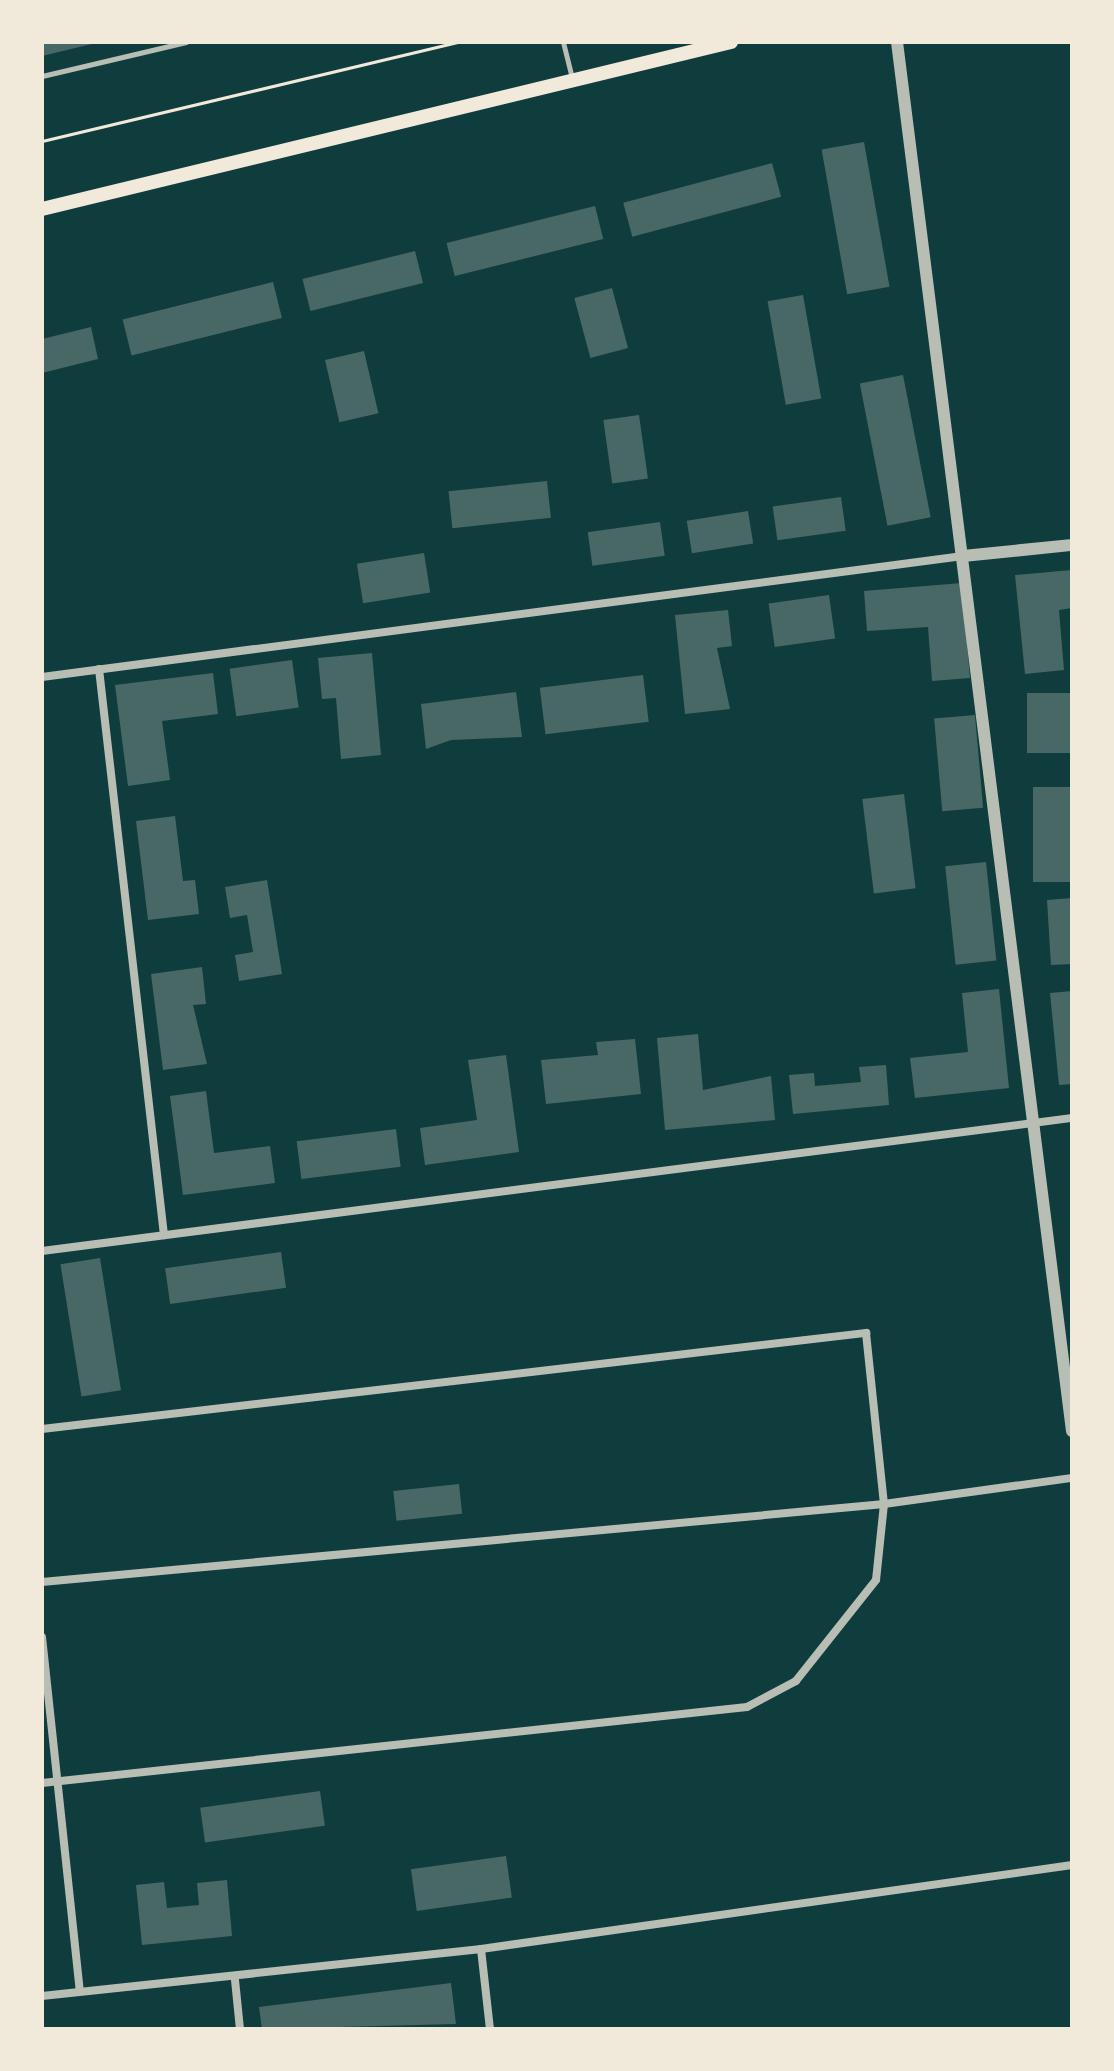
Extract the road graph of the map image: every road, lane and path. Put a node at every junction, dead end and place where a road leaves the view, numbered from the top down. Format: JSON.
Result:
{"nodes":[{"id":1,"x":186,"y":42,"type":"edge"},
{"id":2,"x":457,"y":42,"type":"edge"},
{"id":3,"x":563,"y":42,"type":"edge"},
{"id":4,"x":731,"y":42,"type":"edge"},
{"id":5,"x":897,"y":42,"type":"edge"},
{"id":6,"x":42,"y":76,"type":"edge"},
{"id":7,"x":573,"y":84,"type":"junction"},
{"id":8,"x":42,"y":141,"type":"edge"},
{"id":9,"x":42,"y":209,"type":"edge"},
{"id":10,"x":1072,"y":545,"type":"edge"},
{"id":11,"x":963,"y":556,"type":"junction"},
{"id":12,"x":99,"y":669,"type":"junction"},
{"id":13,"x":42,"y":677,"type":"edge"},
{"id":14,"x":1072,"y":1118,"type":"edge"},
{"id":15,"x":1034,"y":1123,"type":"junction"},
{"id":16,"x":164,"y":1235,"type":"junction"},
{"id":17,"x":42,"y":1251,"type":"edge"},
{"id":18,"x":42,"y":1429,"type":"edge"},
{"id":19,"x":1072,"y":1431,"type":"edge"},
{"id":20,"x":1072,"y":1478,"type":"edge"},
{"id":21,"x":884,"y":1504,"type":"junction"},
{"id":22,"x":42,"y":1582,"type":"edge"},
{"id":23,"x":42,"y":1637,"type":"edge"},
{"id":24,"x":56,"y":1781,"type":"junction"},
{"id":25,"x":42,"y":1783,"type":"edge"},
{"id":26,"x":1072,"y":1865,"type":"edge"},
{"id":27,"x":481,"y":1949,"type":"junction"},
{"id":28,"x":235,"y":1980,"type":"junction"},
{"id":29,"x":80,"y":1991,"type":"junction"},
{"id":30,"x":42,"y":1996,"type":"edge"},
{"id":31,"x":240,"y":2029,"type":"edge"},
{"id":32,"x":490,"y":2029,"type":"edge"}],
"edges":[{"from":1,"to":6,"type":"lane"},
{"from":2,"to":8,"type":"path"},
{"from":3,"to":7,"type":"lane"},
{"from":4,"to":7,"type":"main road"},
{"from":5,"to":11,"type":"street"},
{"from":7,"to":9,"type":"main road"},
{"from":10,"to":11,"type":"street"},
{"from":11,"to":12,"type":"street"},
{"from":11,"to":15,"type":"street"},
{"from":12,"to":13,"type":"street"},
{"from":12,"to":16,"type":"street"},
{"from":14,"to":15,"type":"street"},
{"from":15,"to":16,"type":"street"},
{"from":15,"to":19,"type":"street"},
{"from":16,"to":17,"type":"street"},
{"from":18,"to":21,"type":"street"},
{"from":20,"to":21,"type":"street"},
{"from":21,"to":22,"type":"street"},
{"from":21,"to":24,"type":"street"},
{"from":23,"to":24,"type":"street"},
{"from":24,"to":25,"type":"street"},
{"from":24,"to":29,"type":"street"},
{"from":26,"to":27,"type":"street"},
{"from":27,"to":28,"type":"street"},
{"from":27,"to":32,"type":"street"},
{"from":28,"to":29,"type":"street"},
{"from":28,"to":31,"type":"street"},
{"from":29,"to":30,"type":"street"}]}
